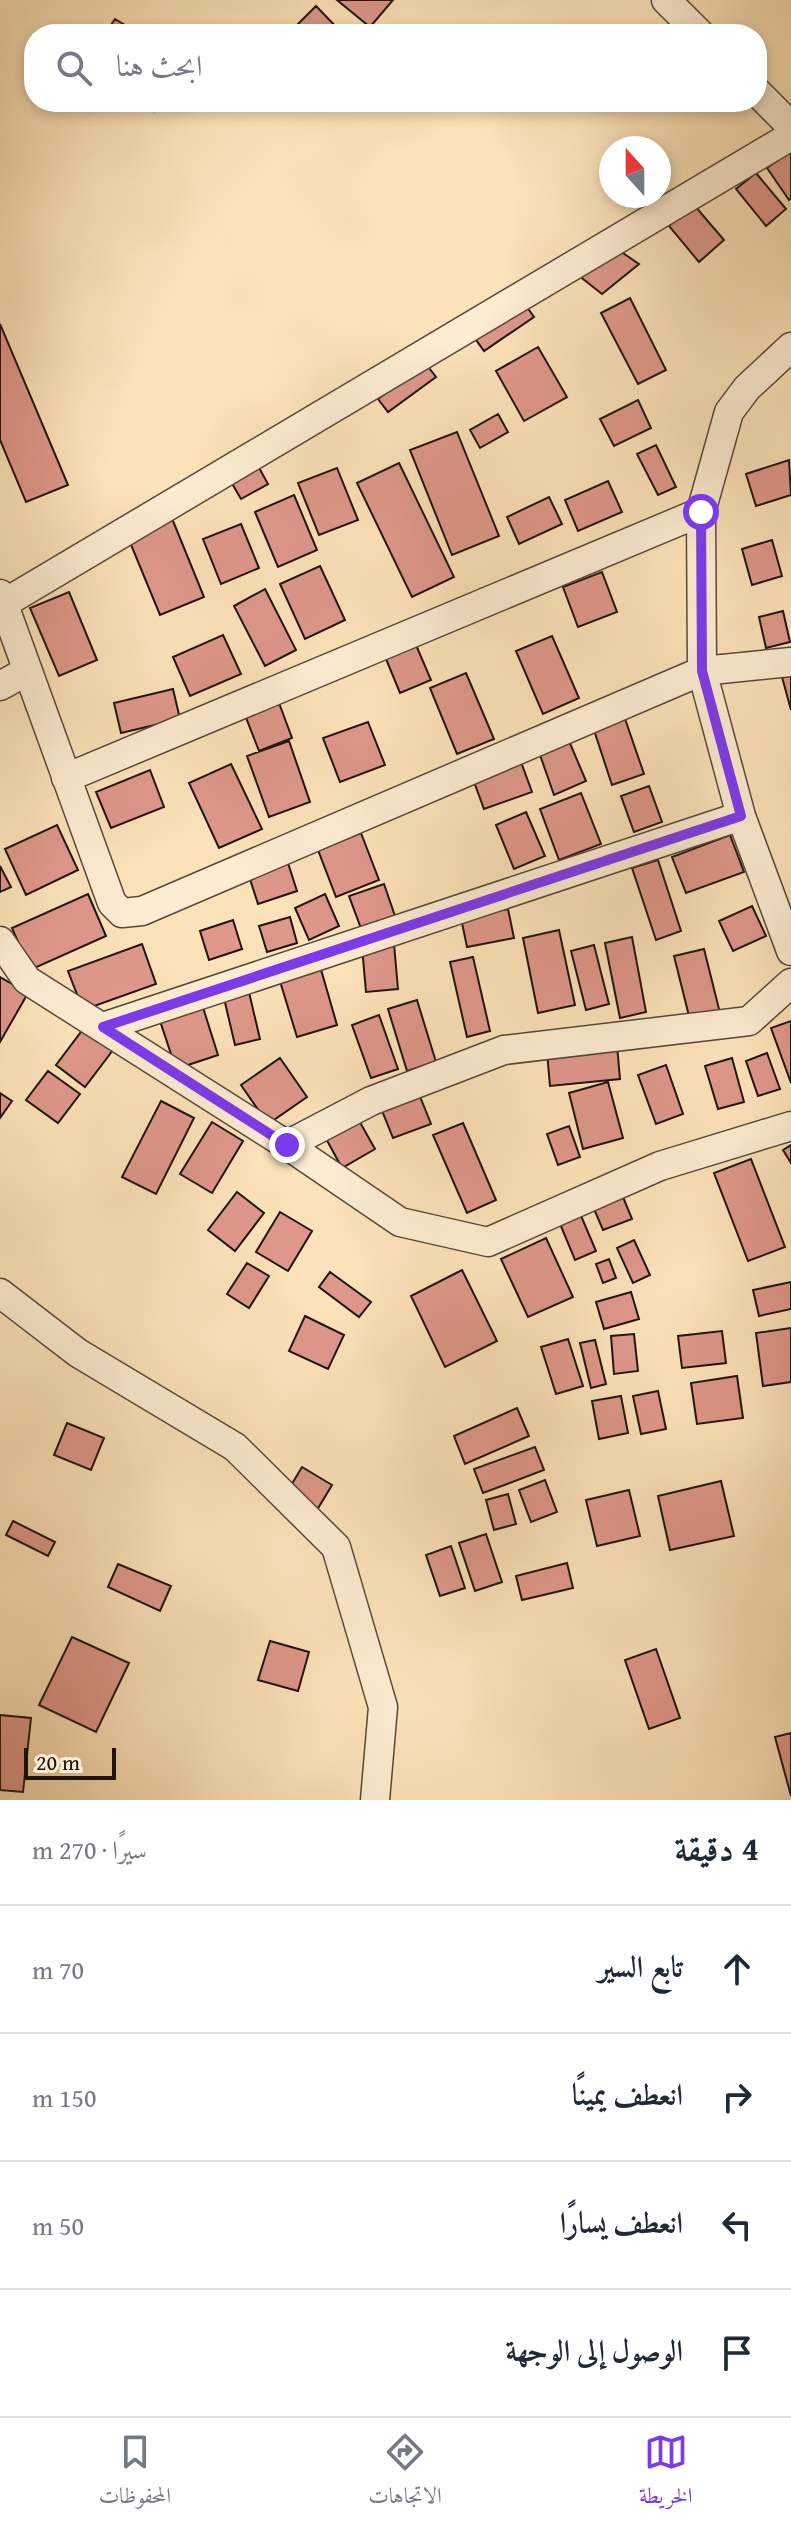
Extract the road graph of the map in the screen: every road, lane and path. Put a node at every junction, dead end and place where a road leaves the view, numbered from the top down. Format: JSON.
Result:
{"nodes":[{"id":1,"x":666,"y":0,"type":"edge"},
{"id":2,"x":690,"y":24,"type":"edge"},
{"id":3,"x":767,"y":102,"type":"edge"},
{"id":4,"x":791,"y":126,"type":"edge"},
{"id":5,"x":791,"y":136,"type":"edge"},
{"id":6,"x":791,"y":347,"type":"edge"},
{"id":7,"x":701,"y":512,"type":"junction"},
{"id":8,"x":1,"y":599,"type":"edge"},
{"id":9,"x":791,"y":662,"type":"edge"},
{"id":10,"x":27,"y":671,"type":"junction"},
{"id":11,"x":702,"y":671,"type":"junction"},
{"id":12,"x":0,"y":686,"type":"edge"},
{"id":13,"x":66,"y":778,"type":"junction"},
{"id":14,"x":741,"y":816,"type":"junction"},
{"id":15,"x":0,"y":941,"type":"edge"},
{"id":16,"x":791,"y":951,"type":"edge"},
{"id":17,"x":791,"y":983,"type":"edge"},
{"id":18,"x":103,"y":1027,"type":"junction"},
{"id":19,"x":791,"y":1126,"type":"edge"},
{"id":20,"x":287,"y":1145,"type":"junction"},
{"id":21,"x":0,"y":1293,"type":"edge"},
{"id":22,"x":375,"y":1800,"type":"edge"}],
"edges":[{"from":1,"to":2,"type":"street"},
{"from":3,"to":4,"type":"street"},
{"from":5,"to":8,"type":"street"},
{"from":6,"to":7,"type":"street"},
{"from":7,"to":11,"type":"street"},
{"from":7,"to":13,"type":"street"},
{"from":8,"to":10,"type":"street"},
{"from":9,"to":11,"type":"street"},
{"from":10,"to":12,"type":"street"},
{"from":10,"to":13,"type":"street"},
{"from":11,"to":13,"type":"street"},
{"from":11,"to":14,"type":"street"},
{"from":14,"to":16,"type":"street"},
{"from":14,"to":18,"type":"street"},
{"from":15,"to":18,"type":"street"},
{"from":17,"to":20,"type":"street"},
{"from":18,"to":20,"type":"street"},
{"from":19,"to":20,"type":"street"},
{"from":21,"to":22,"type":"street"}]}
